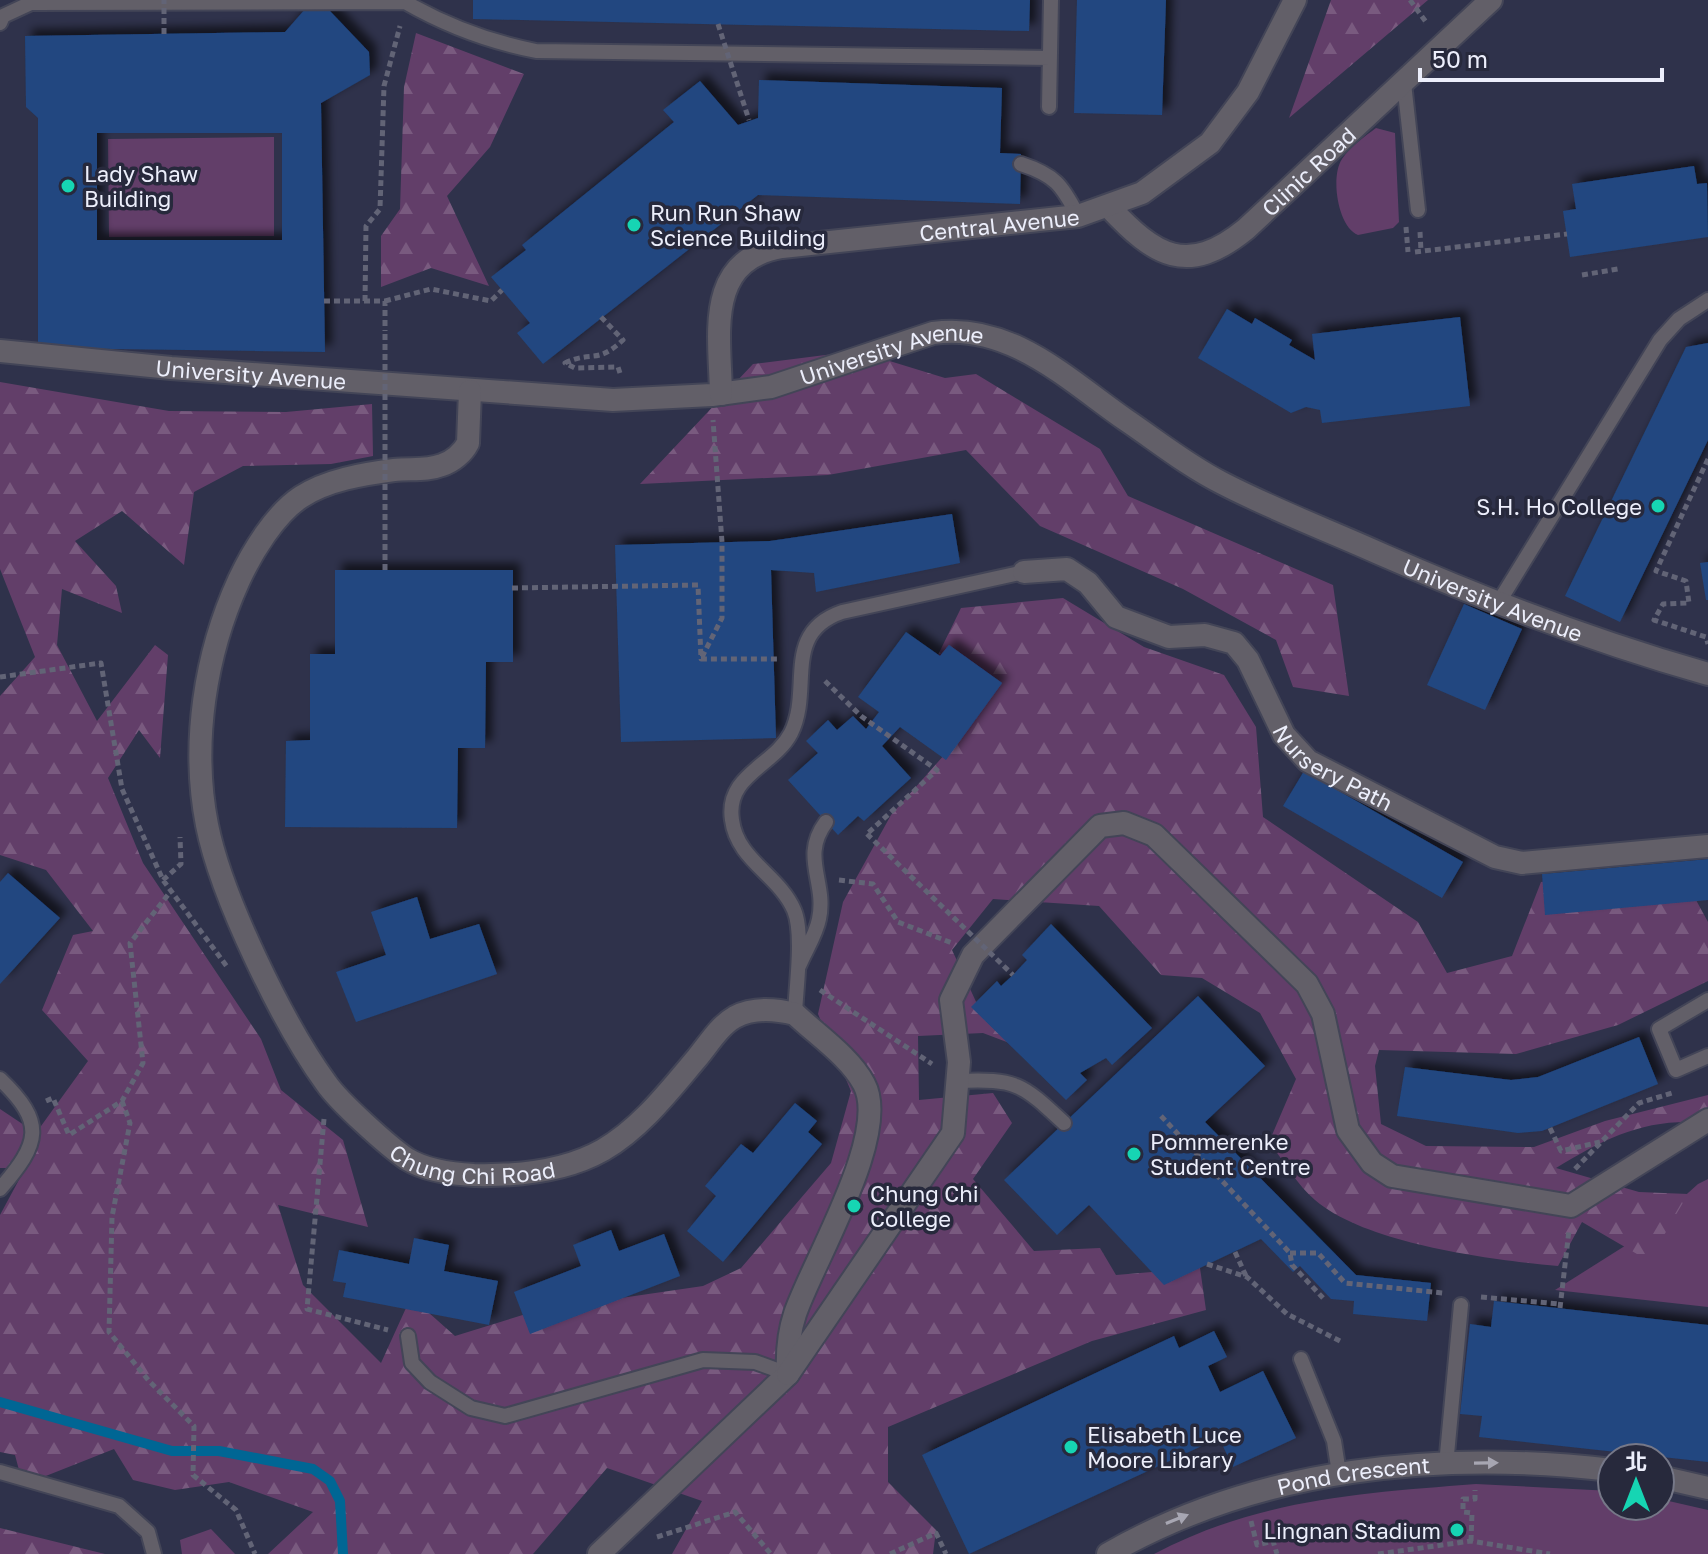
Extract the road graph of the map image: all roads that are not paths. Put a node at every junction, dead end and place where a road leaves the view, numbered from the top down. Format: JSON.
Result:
{"nodes":[{"id":1,"x":1051,"y":0,"type":"edge"},
{"id":2,"x":1295,"y":0,"type":"edge"},
{"id":3,"x":1491,"y":0,"type":"edge"},
{"id":4,"x":405,"y":2,"type":"edge"},
{"id":5,"x":0,"y":23,"type":"edge"},
{"id":6,"x":1050,"y":58,"type":"junction"},
{"id":7,"x":1404,"y":83,"type":"junction"},
{"id":8,"x":1049,"y":107,"type":"dead end"},
{"id":9,"x":1021,"y":164,"type":"dead end"},
{"id":10,"x":1109,"y":207,"type":"junction"},
{"id":11,"x":1418,"y":210,"type":"dead end"},
{"id":12,"x":1078,"y":216,"type":"junction"},
{"id":13,"x":1708,"y":300,"type":"edge"},
{"id":14,"x":0,"y":351,"type":"edge"},
{"id":15,"x":470,"y":391,"type":"junction"},
{"id":16,"x":721,"y":394,"type":"junction"},
{"id":17,"x":1024,"y":572,"type":"joint"},
{"id":18,"x":1497,"y":605,"type":"junction"},
{"id":19,"x":1708,"y":674,"type":"edge"},
{"id":20,"x":826,"y":822,"type":"dead end"},
{"id":21,"x":1708,"y":846,"type":"edge"},
{"id":22,"x":796,"y":974,"type":"junction"},
{"id":23,"x":1708,"y":1000,"type":"edge"},
{"id":24,"x":795,"y":1014,"type":"junction"},
{"id":25,"x":1708,"y":1056,"type":"edge"},
{"id":26,"x":0,"y":1079,"type":"edge"},
{"id":27,"x":958,"y":1081,"type":"junction"},
{"id":28,"x":1708,"y":1120,"type":"edge"},
{"id":29,"x":1064,"y":1123,"type":"dead end"},
{"id":30,"x":0,"y":1189,"type":"edge"},
{"id":31,"x":1462,"y":1298,"type":"road end"},
{"id":32,"x":408,"y":1336,"type":"road end"},
{"id":33,"x":1301,"y":1359,"type":"dead end"},
{"id":34,"x":788,"y":1374,"type":"junction"},
{"id":35,"x":1446,"y":1465,"type":"junction"},
{"id":36,"x":1596,"y":1468,"type":"edge"},
{"id":37,"x":0,"y":1472,"type":"edge"},
{"id":38,"x":1339,"y":1473,"type":"junction"},
{"id":39,"x":1676,"y":1481,"type":"edge"},
{"id":40,"x":1708,"y":1488,"type":"edge"},
{"id":41,"x":605,"y":1548,"type":"edge"},
{"id":42,"x":154,"y":1554,"type":"edge"},
{"id":43,"x":1108,"y":1554,"type":"edge"}],
"edges":[{"from":1,"to":6,"type":"lane"},
{"from":2,"to":10,"type":"street","name":"Central Avenue"},
{"from":3,"to":7,"type":"street","name":"Clinic Road"},
{"from":4,"to":5,"type":"lane"},
{"from":4,"to":6,"type":"lane"},
{"from":6,"to":8,"type":"lane"},
{"from":7,"to":10,"type":"street","name":"Clinic Road"},
{"from":7,"to":11,"type":"lane"},
{"from":9,"to":12,"type":"lane"},
{"from":10,"to":12,"type":"street","name":"Central Avenue"},
{"from":12,"to":16,"type":"street","name":"Central Avenue"},
{"from":13,"to":18,"type":"lane"},
{"from":14,"to":15,"type":"street","name":"University Avenue"},
{"from":15,"to":16,"type":"street","name":"University Avenue"},
{"from":15,"to":24,"type":"street","name":"Chung Chi Road"},
{"from":16,"to":18,"type":"street","name":"University Avenue"},
{"from":17,"to":21,"type":"street","name":"Nursery Path"},
{"from":17,"to":22,"type":"lane"},
{"from":18,"to":19,"type":"street","name":"University Avenue"},
{"from":20,"to":22,"type":"lane"},
{"from":22,"to":24,"type":"lane"},
{"from":23,"to":25,"type":"lane"},
{"from":24,"to":34,"type":"street"},
{"from":26,"to":30,"type":"lane"},
{"from":27,"to":28,"type":"street"},
{"from":27,"to":29,"type":"lane"},
{"from":27,"to":34,"type":"street"},
{"from":31,"to":35,"type":"lane"},
{"from":32,"to":34,"type":"lane"},
{"from":33,"to":38,"type":"lane"},
{"from":34,"to":41,"type":"street"},
{"from":35,"to":36,"type":"street","name":"Pond Crescent","one_way":true},
{"from":35,"to":38,"type":"street","name":"Pond Crescent"},
{"from":37,"to":42,"type":"lane"},
{"from":43,"to":38,"type":"street","name":"Pond Crescent","one_way":true},
{"from":39,"to":40,"type":"street"}]}
